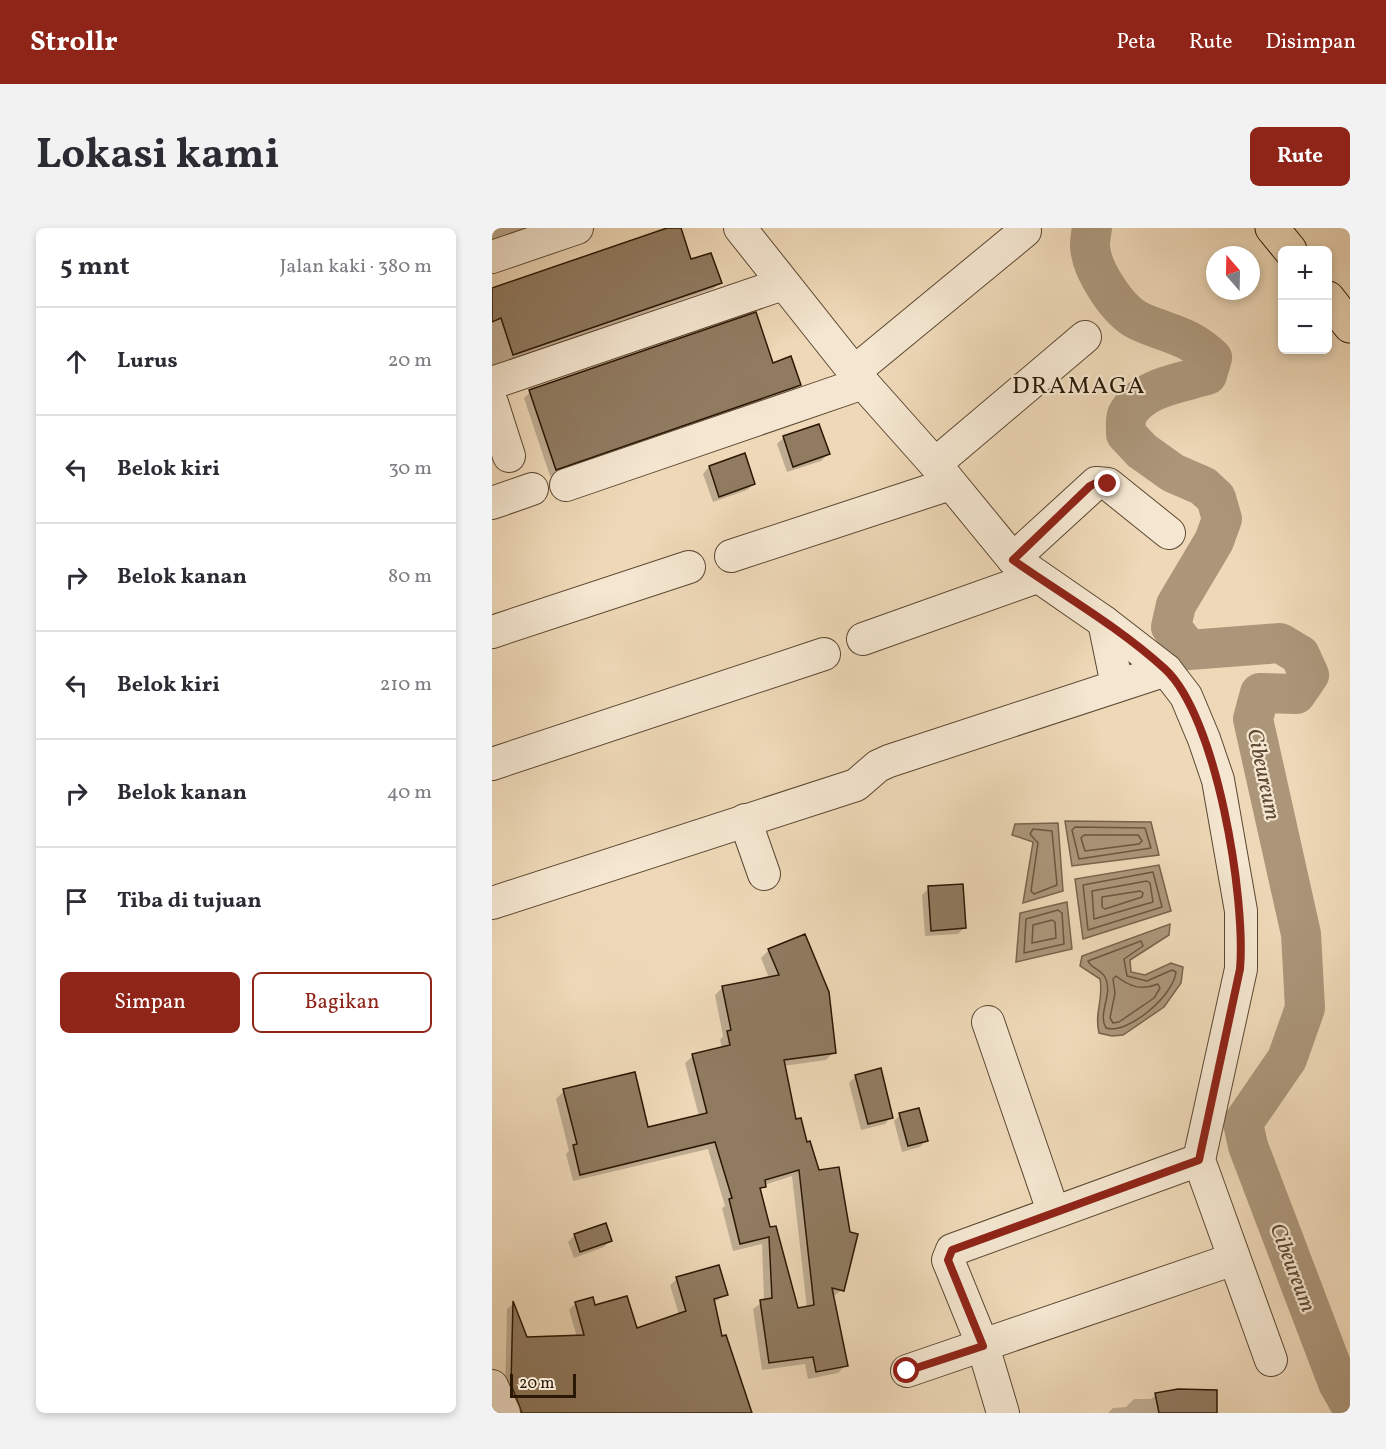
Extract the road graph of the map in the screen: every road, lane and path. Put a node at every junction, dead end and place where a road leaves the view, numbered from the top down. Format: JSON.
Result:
{"nodes":[{"id":1,"x":577,"y":228,"type":"edge"},
{"id":2,"x":740,"y":228,"type":"edge"},
{"id":3,"x":1272,"y":228,"type":"edge"},
{"id":4,"x":1024,"y":231,"type":"dead end"},
{"id":5,"x":1287,"y":246,"type":"edge"},
{"id":6,"x":492,"y":257,"type":"edge"},
{"id":7,"x":783,"y":284,"type":"junction"},
{"id":8,"x":1330,"y":300,"type":"edge"},
{"id":9,"x":1350,"y":326,"type":"edge"},
{"id":10,"x":1085,"y":337,"type":"dead end"},
{"id":11,"x":859,"y":377,"type":"junction"},
{"id":12,"x":492,"y":383,"type":"edge"},
{"id":13,"x":492,"y":403,"type":"edge"},
{"id":14,"x":509,"y":456,"type":"dead end"},
{"id":15,"x":943,"y":474,"type":"junction"},
{"id":16,"x":566,"y":484,"type":"dead end"},
{"id":17,"x":532,"y":489,"type":"dead end"},
{"id":18,"x":492,"y":502,"type":"edge"},
{"id":19,"x":1169,"y":533,"type":"dead end"},
{"id":20,"x":731,"y":556,"type":"dead end"},
{"id":21,"x":689,"y":567,"type":"dead end"},
{"id":22,"x":1025,"y":568,"type":"junction"},
{"id":23,"x":1104,"y":622,"type":"junction"},
{"id":24,"x":492,"y":632,"type":"edge"},
{"id":25,"x":862,"y":639,"type":"dead end"},
{"id":26,"x":824,"y":654,"type":"dead end"},
{"id":27,"x":1166,"y":670,"type":"junction"},
{"id":28,"x":1117,"y":685,"type":"junction"},
{"id":29,"x":492,"y":764,"type":"edge"},
{"id":30,"x":745,"y":820,"type":"junction"},
{"id":31,"x":764,"y":874,"type":"dead end"},
{"id":32,"x":492,"y":903,"type":"edge"},
{"id":33,"x":988,"y":1022,"type":"dead end"},
{"id":34,"x":1199,"y":1160,"type":"junction"},
{"id":35,"x":1053,"y":1211,"type":"junction"},
{"id":36,"x":1234,"y":1260,"type":"junction"},
{"id":37,"x":983,"y":1346,"type":"junction"},
{"id":38,"x":1271,"y":1360,"type":"dead end"},
{"id":39,"x":907,"y":1371,"type":"dead end"},
{"id":40,"x":492,"y":1386,"type":"edge"},
{"id":41,"x":504,"y":1413,"type":"edge"},
{"id":42,"x":1003,"y":1413,"type":"edge"}],
"edges":[{"from":1,"to":6,"type":"street"},
{"from":2,"to":7,"type":"street"},
{"from":3,"to":5,"type":"main road"},
{"from":4,"to":11,"type":"street"},
{"from":7,"to":11,"type":"street"},
{"from":7,"to":12,"type":"street"},
{"from":8,"to":9,"type":"main road"},
{"from":10,"to":15,"type":"street"},
{"from":11,"to":15,"type":"street"},
{"from":11,"to":16,"type":"street"},
{"from":13,"to":14,"type":"street"},
{"from":15,"to":20,"type":"street"},
{"from":15,"to":22,"type":"street"},
{"from":17,"to":18,"type":"street"},
{"from":19,"to":22,"type":"street"},
{"from":21,"to":24,"type":"street"},
{"from":22,"to":23,"type":"street"},
{"from":22,"to":25,"type":"street"},
{"from":23,"to":27,"type":"street"},
{"from":23,"to":28,"type":"street"},
{"from":26,"to":29,"type":"street"},
{"from":27,"to":28,"type":"street"},
{"from":27,"to":34,"type":"street"},
{"from":28,"to":30,"type":"street"},
{"from":30,"to":31,"type":"street"},
{"from":30,"to":32,"type":"street"},
{"from":33,"to":35,"type":"street"},
{"from":34,"to":35,"type":"street"},
{"from":34,"to":36,"type":"street"},
{"from":35,"to":37,"type":"street"},
{"from":36,"to":37,"type":"street"},
{"from":36,"to":38,"type":"street"},
{"from":37,"to":39,"type":"street"},
{"from":37,"to":42,"type":"street"},
{"from":40,"to":41,"type":"street"}]}
